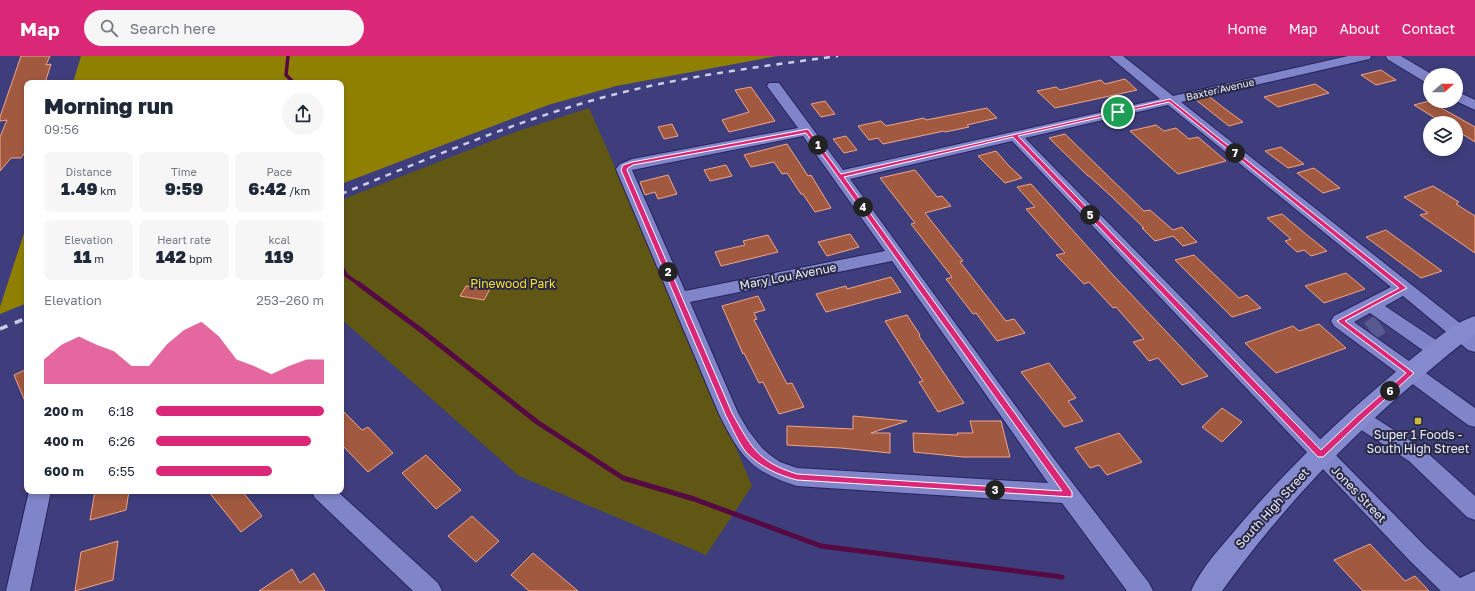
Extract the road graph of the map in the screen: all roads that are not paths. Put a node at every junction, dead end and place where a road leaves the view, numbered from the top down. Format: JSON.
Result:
{"nodes":[{"id":1,"x":1115,"y":56,"type":"edge"},
{"id":2,"x":1365,"y":56,"type":"edge"},
{"id":3,"x":1392,"y":56,"type":"edge"},
{"id":4,"x":1423,"y":75,"type":"edge"},
{"id":5,"x":774,"y":86,"type":"dead end"},
{"id":6,"x":1463,"y":99,"type":"edge"},
{"id":7,"x":1170,"y":100,"type":"junction"},
{"id":8,"x":1475,"y":106,"type":"edge"},
{"id":9,"x":808,"y":131,"type":"junction"},
{"id":10,"x":1014,"y":136,"type":"junction"},
{"id":11,"x":840,"y":176,"type":"junction"},
{"id":12,"x":897,"y":254,"type":"junction"},
{"id":13,"x":1404,"y":288,"type":"junction"},
{"id":14,"x":680,"y":298,"type":"junction"},
{"id":15,"x":1371,"y":305,"type":"junction"},
{"id":16,"x":1375,"y":327,"type":"junction"},
{"id":17,"x":1470,"y":334,"type":"edge"},
{"id":18,"x":1438,"y":351,"type":"junction"},
{"id":19,"x":1411,"y":373,"type":"junction"},
{"id":20,"x":1359,"y":418,"type":"junction"},
{"id":21,"x":1475,"y":419,"type":"edge"},
{"id":22,"x":1321,"y":455,"type":"junction"},
{"id":23,"x":39,"y":494,"type":"edge"},
{"id":24,"x":325,"y":494,"type":"edge"},
{"id":25,"x":1069,"y":494,"type":"junction"},
{"id":26,"x":1475,"y":510,"type":"edge"},
{"id":27,"x":1475,"y":582,"type":"edge"},
{"id":28,"x":18,"y":591,"type":"edge"},
{"id":29,"x":430,"y":591,"type":"edge"},
{"id":30,"x":1141,"y":591,"type":"edge"},
{"id":31,"x":1205,"y":591,"type":"edge"},
{"id":32,"x":1457,"y":591,"type":"edge"}],
"edges":[{"from":1,"to":7,"type":"street"},
{"from":2,"to":7,"type":"street","name":"Baxter Avenue"},
{"from":3,"to":4,"type":"street"},
{"from":5,"to":9,"type":"street"},
{"from":6,"to":8,"type":"street"},
{"from":7,"to":10,"type":"street","name":"Baxter Avenue"},
{"from":7,"to":13,"type":"street"},
{"from":9,"to":11,"type":"street"},
{"from":9,"to":14,"type":"street"},
{"from":10,"to":11,"type":"street","name":"Baxter Avenue"},
{"from":10,"to":22,"type":"street","name":"Jones Street"},
{"from":11,"to":12,"type":"street"},
{"from":12,"to":14,"type":"street","name":"Mary Lou Avenue"},
{"from":12,"to":25,"type":"street"},
{"from":13,"to":15,"type":"street"},
{"from":13,"to":17,"type":"street"},
{"from":14,"to":25,"type":"street"},
{"from":15,"to":16,"type":"street"},
{"from":15,"to":16,"type":"street"},
{"from":16,"to":18,"type":"street"},
{"from":16,"to":19,"type":"street"},
{"from":17,"to":18,"type":"main road","name":"South High Street"},
{"from":18,"to":19,"type":"main road","name":"South High Street"},
{"from":19,"to":20,"type":"main road","name":"South High Street"},
{"from":19,"to":21,"type":"street"},
{"from":20,"to":22,"type":"main road","name":"South High Street"},
{"from":20,"to":26,"type":"street"},
{"from":22,"to":31,"type":"main road","name":"South High Street"},
{"from":22,"to":32,"type":"street","name":"Jones Street"},
{"from":23,"to":28,"type":"street"},
{"from":24,"to":29,"type":"street"},
{"from":25,"to":30,"type":"street"},
{"from":27,"to":32,"type":"street"}]}
